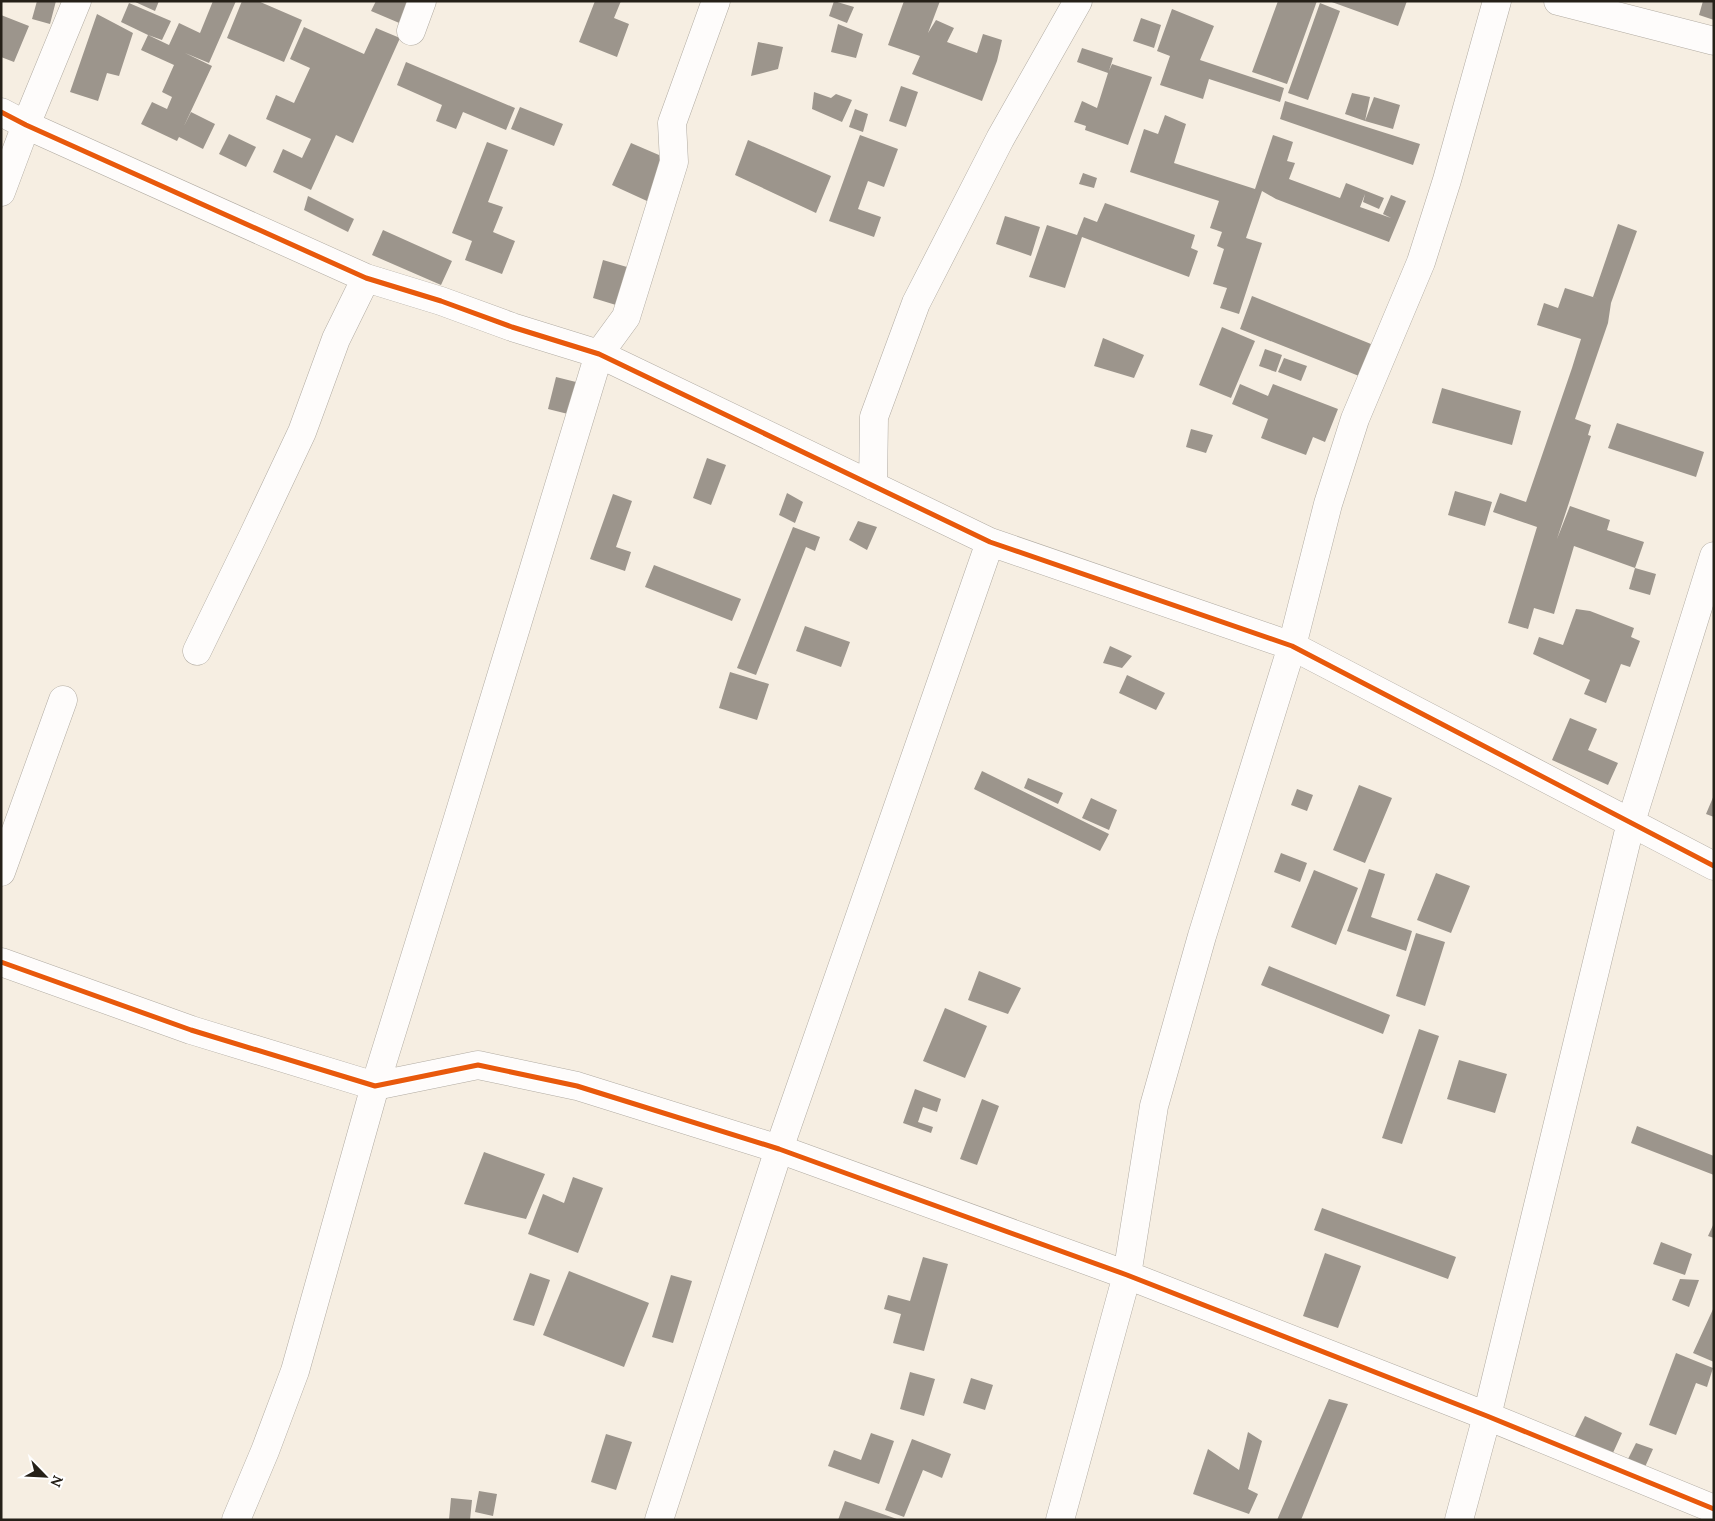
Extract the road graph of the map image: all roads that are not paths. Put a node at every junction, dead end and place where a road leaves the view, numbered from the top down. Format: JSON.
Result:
{"nodes":[{"id":1,"x":77,"y":1,"type":"edge"},
{"id":2,"x":422,"y":1,"type":"edge"},
{"id":3,"x":716,"y":1,"type":"edge"},
{"id":4,"x":1078,"y":1,"type":"edge"},
{"id":5,"x":1497,"y":1,"type":"edge"},
{"id":6,"x":1558,"y":1,"type":"edge"},
{"id":7,"x":411,"y":31,"type":"dead end"},
{"id":8,"x":1714,"y":41,"type":"edge"},
{"id":9,"x":1,"y":112,"type":"edge"},
{"id":10,"x":26,"y":125,"type":"junction"},
{"id":11,"x":1,"y":192,"type":"edge"},
{"id":12,"x":366,"y":278,"type":"junction"},
{"id":13,"x":598,"y":354,"type":"junction"},
{"id":14,"x":873,"y":486,"type":"junction"},
{"id":15,"x":990,"y":542,"type":"junction"},
{"id":16,"x":1714,"y":556,"type":"edge"},
{"id":17,"x":1292,"y":646,"type":"junction"},
{"id":18,"x":197,"y":651,"type":"dead end"},
{"id":19,"x":63,"y":700,"type":"dead end"},
{"id":20,"x":1631,"y":822,"type":"junction"},
{"id":21,"x":1714,"y":866,"type":"edge"},
{"id":22,"x":1,"y":872,"type":"edge"},
{"id":23,"x":1,"y":962,"type":"edge"},
{"id":24,"x":375,"y":1086,"type":"junction"},
{"id":25,"x":779,"y":1149,"type":"junction"},
{"id":26,"x":1127,"y":1275,"type":"junction"},
{"id":27,"x":1487,"y":1416,"type":"junction"},
{"id":28,"x":1714,"y":1509,"type":"edge"},
{"id":29,"x":236,"y":1520,"type":"edge"},
{"id":30,"x":660,"y":1520,"type":"edge"},
{"id":31,"x":1060,"y":1520,"type":"edge"},
{"id":32,"x":1459,"y":1520,"type":"edge"}],
"edges":[{"from":1,"to":10,"type":"street"},
{"from":2,"to":7,"type":"street"},
{"from":3,"to":13,"type":"street"},
{"from":4,"to":14,"type":"street"},
{"from":5,"to":17,"type":"street"},
{"from":6,"to":8,"type":"street"},
{"from":9,"to":10,"type":"street"},
{"from":10,"to":11,"type":"street"},
{"from":10,"to":12,"type":"street"},
{"from":12,"to":13,"type":"street"},
{"from":12,"to":18,"type":"street"},
{"from":13,"to":14,"type":"street"},
{"from":13,"to":24,"type":"street"},
{"from":14,"to":15,"type":"street"},
{"from":15,"to":17,"type":"street"},
{"from":15,"to":25,"type":"street"},
{"from":16,"to":20,"type":"street"},
{"from":17,"to":20,"type":"street"},
{"from":17,"to":26,"type":"street"},
{"from":19,"to":22,"type":"street"},
{"from":20,"to":21,"type":"street"},
{"from":20,"to":27,"type":"street"},
{"from":23,"to":24,"type":"street"},
{"from":24,"to":25,"type":"street"},
{"from":24,"to":29,"type":"street"},
{"from":25,"to":26,"type":"street"},
{"from":25,"to":30,"type":"street"},
{"from":26,"to":27,"type":"street"},
{"from":26,"to":31,"type":"street"},
{"from":27,"to":28,"type":"street"},
{"from":27,"to":32,"type":"street"}]}
